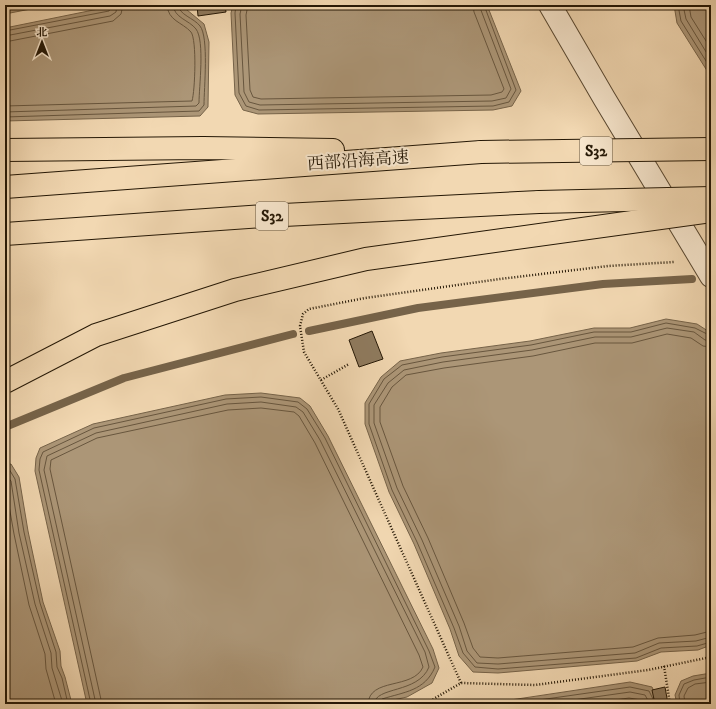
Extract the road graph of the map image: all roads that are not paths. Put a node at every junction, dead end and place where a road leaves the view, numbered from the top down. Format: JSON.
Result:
{"nodes":[{"id":1,"x":550,"y":5,"type":"edge"},
{"id":2,"x":5,"y":150,"type":"edge"},
{"id":3,"x":711,"y":150,"type":"edge"},
{"id":4,"x":480,"y":152,"type":"junction"},
{"id":5,"x":5,"y":187,"type":"edge"},
{"id":6,"x":711,"y":198,"type":"edge"},
{"id":7,"x":711,"y":211,"type":"edge"},
{"id":8,"x":5,"y":234,"type":"edge"},
{"id":9,"x":706,"y":268,"type":"edge"},
{"id":10,"x":5,"y":382,"type":"edge"}],
"edges":[{"from":1,"to":9,"type":"street"},
{"from":2,"to":4,"type":"highway"},
{"from":3,"to":4,"type":"highway","name":"西部沿海高速","number":"S32","bridge":true},
{"from":4,"to":5,"type":"highway","name":"西部沿海高速","number":"S32"},
{"from":6,"to":8,"type":"highway","number":"S32","bridge":true},
{"from":7,"to":10,"type":"highway","bridge":true}]}
